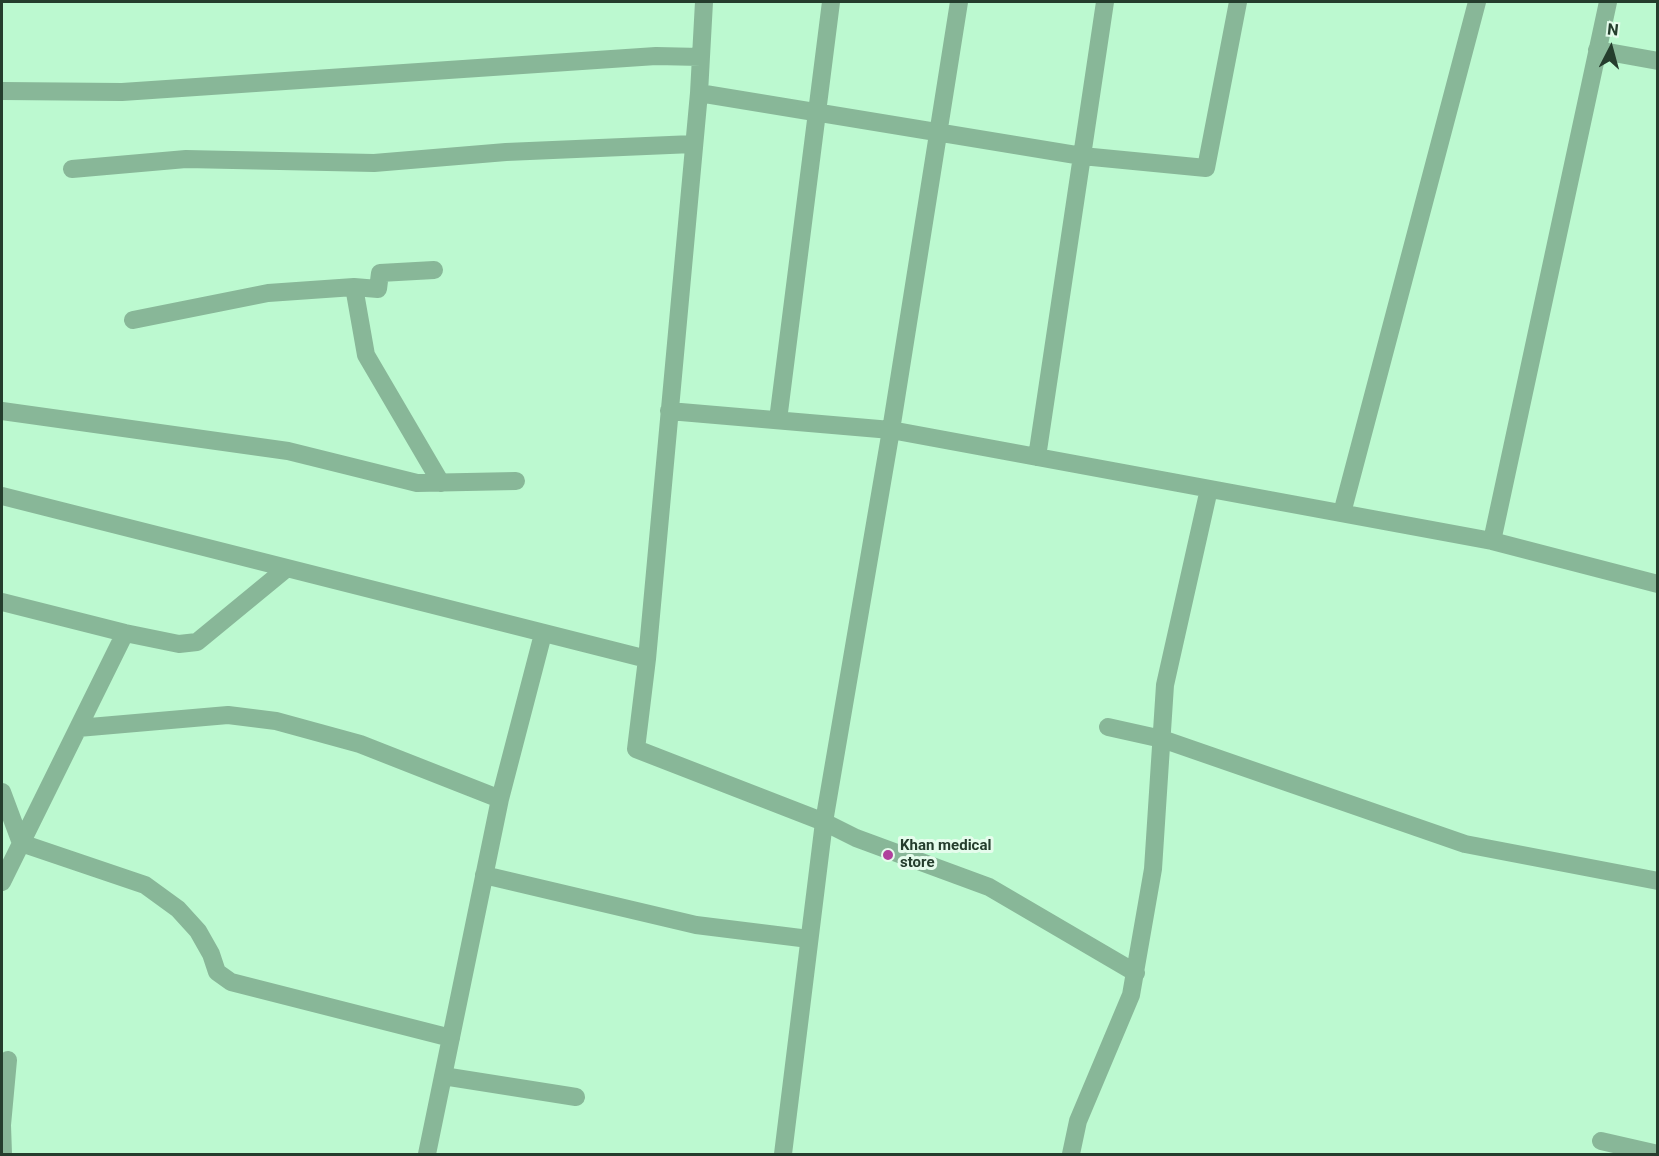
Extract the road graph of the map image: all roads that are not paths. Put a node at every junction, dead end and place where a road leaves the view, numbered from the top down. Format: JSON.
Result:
{"nodes":[{"id":1,"x":704,"y":2,"type":"edge"},
{"id":2,"x":831,"y":2,"type":"edge"},
{"id":3,"x":959,"y":2,"type":"edge"},
{"id":4,"x":1106,"y":2,"type":"edge"},
{"id":5,"x":1238,"y":2,"type":"edge"},
{"id":6,"x":1477,"y":2,"type":"edge"},
{"id":7,"x":1608,"y":2,"type":"edge"},
{"id":8,"x":1598,"y":50,"type":"junction"},
{"id":9,"x":701,"y":57,"type":"junction"},
{"id":10,"x":1658,"y":61,"type":"edge"},
{"id":11,"x":2,"y":91,"type":"edge"},
{"id":12,"x":699,"y":93,"type":"junction"},
{"id":13,"x":817,"y":112,"type":"junction"},
{"id":14,"x":938,"y":133,"type":"junction"},
{"id":15,"x":693,"y":144,"type":"junction"},
{"id":16,"x":1082,"y":156,"type":"junction"},
{"id":17,"x":72,"y":169,"type":"dead end"},
{"id":18,"x":434,"y":270,"type":"dead end"},
{"id":19,"x":354,"y":287,"type":"junction"},
{"id":20,"x":133,"y":320,"type":"dead end"},
{"id":21,"x":2,"y":411,"type":"edge"},
{"id":22,"x":669,"y":411,"type":"junction"},
{"id":23,"x":778,"y":420,"type":"junction"},
{"id":24,"x":891,"y":430,"type":"junction"},
{"id":25,"x":1037,"y":457,"type":"junction"},
{"id":26,"x":516,"y":481,"type":"dead end"},
{"id":27,"x":441,"y":483,"type":"junction"},
{"id":28,"x":1209,"y":489,"type":"junction"},
{"id":29,"x":2,"y":496,"type":"edge"},
{"id":30,"x":1342,"y":513,"type":"junction"},
{"id":31,"x":1492,"y":541,"type":"junction"},
{"id":32,"x":287,"y":568,"type":"junction"},
{"id":33,"x":1658,"y":584,"type":"edge"},
{"id":34,"x":2,"y":602,"type":"edge"},
{"id":35,"x":125,"y":633,"type":"junction"},
{"id":36,"x":543,"y":634,"type":"junction"},
{"id":37,"x":647,"y":659,"type":"junction"},
{"id":38,"x":1108,"y":727,"type":"dead end"},
{"id":39,"x":78,"y":728,"type":"junction"},
{"id":40,"x":1162,"y":739,"type":"junction"},
{"id":41,"x":2,"y":792,"type":"edge"},
{"id":42,"x":500,"y":799,"type":"junction"},
{"id":43,"x":824,"y":822,"type":"junction"},
{"id":44,"x":21,"y":843,"type":"junction"},
{"id":45,"x":484,"y":875,"type":"junction"},
{"id":46,"x":1658,"y":881,"type":"edge"},
{"id":47,"x":2,"y":882,"type":"edge"},
{"id":48,"x":809,"y":939,"type":"junction"},
{"id":49,"x":1136,"y":973,"type":"junction"},
{"id":50,"x":451,"y":1038,"type":"junction"},
{"id":51,"x":8,"y":1060,"type":"dead end"},
{"id":52,"x":443,"y":1076,"type":"junction"},
{"id":53,"x":576,"y":1097,"type":"dead end"},
{"id":54,"x":2,"y":1125,"type":"edge"},
{"id":55,"x":1601,"y":1142,"type":"dead end"},
{"id":56,"x":1658,"y":1154,"type":"edge"},
{"id":57,"x":3,"y":1155,"type":"edge"},
{"id":58,"x":427,"y":1155,"type":"edge"},
{"id":59,"x":783,"y":1155,"type":"edge"},
{"id":60,"x":1071,"y":1155,"type":"edge"}],
"edges":[{"from":1,"to":9,"type":"street"},
{"from":2,"to":13,"type":"street"},
{"from":3,"to":14,"type":"street"},
{"from":4,"to":16,"type":"street"},
{"from":5,"to":16,"type":"street"},
{"from":6,"to":30,"type":"street"},
{"from":7,"to":8,"type":"street"},
{"from":8,"to":10,"type":"street"},
{"from":8,"to":31,"type":"street"},
{"from":9,"to":11,"type":"street"},
{"from":9,"to":12,"type":"street"},
{"from":12,"to":13,"type":"street"},
{"from":12,"to":15,"type":"street"},
{"from":13,"to":14,"type":"street"},
{"from":13,"to":23,"type":"street"},
{"from":14,"to":16,"type":"street"},
{"from":14,"to":24,"type":"street"},
{"from":15,"to":17,"type":"street"},
{"from":15,"to":22,"type":"street"},
{"from":16,"to":25,"type":"street"},
{"from":18,"to":19,"type":"street"},
{"from":19,"to":20,"type":"street"},
{"from":19,"to":27,"type":"street"},
{"from":21,"to":27,"type":"street"},
{"from":22,"to":23,"type":"street"},
{"from":22,"to":37,"type":"street"},
{"from":23,"to":24,"type":"street"},
{"from":24,"to":25,"type":"street"},
{"from":24,"to":43,"type":"street"},
{"from":25,"to":28,"type":"street"},
{"from":26,"to":27,"type":"street"},
{"from":28,"to":30,"type":"street"},
{"from":28,"to":40,"type":"street"},
{"from":29,"to":32,"type":"street"},
{"from":30,"to":31,"type":"street"},
{"from":31,"to":33,"type":"street"},
{"from":32,"to":35,"type":"street"},
{"from":32,"to":36,"type":"street"},
{"from":34,"to":35,"type":"street"},
{"from":35,"to":39,"type":"street"},
{"from":36,"to":37,"type":"street"},
{"from":36,"to":42,"type":"street"},
{"from":37,"to":43,"type":"street"},
{"from":38,"to":40,"type":"street"},
{"from":39,"to":42,"type":"street"},
{"from":39,"to":44,"type":"street"},
{"from":40,"to":46,"type":"street"},
{"from":40,"to":49,"type":"street"},
{"from":41,"to":44,"type":"street"},
{"from":42,"to":45,"type":"street"},
{"from":43,"to":48,"type":"street"},
{"from":43,"to":49,"type":"street"},
{"from":44,"to":47,"type":"street"},
{"from":44,"to":50,"type":"street"},
{"from":45,"to":48,"type":"street"},
{"from":45,"to":50,"type":"street"},
{"from":48,"to":59,"type":"street"},
{"from":49,"to":60,"type":"street"},
{"from":50,"to":52,"type":"street"},
{"from":51,"to":54,"type":"street"},
{"from":52,"to":53,"type":"street"},
{"from":52,"to":58,"type":"street"},
{"from":54,"to":57,"type":"street"},
{"from":55,"to":56,"type":"street"}]}
